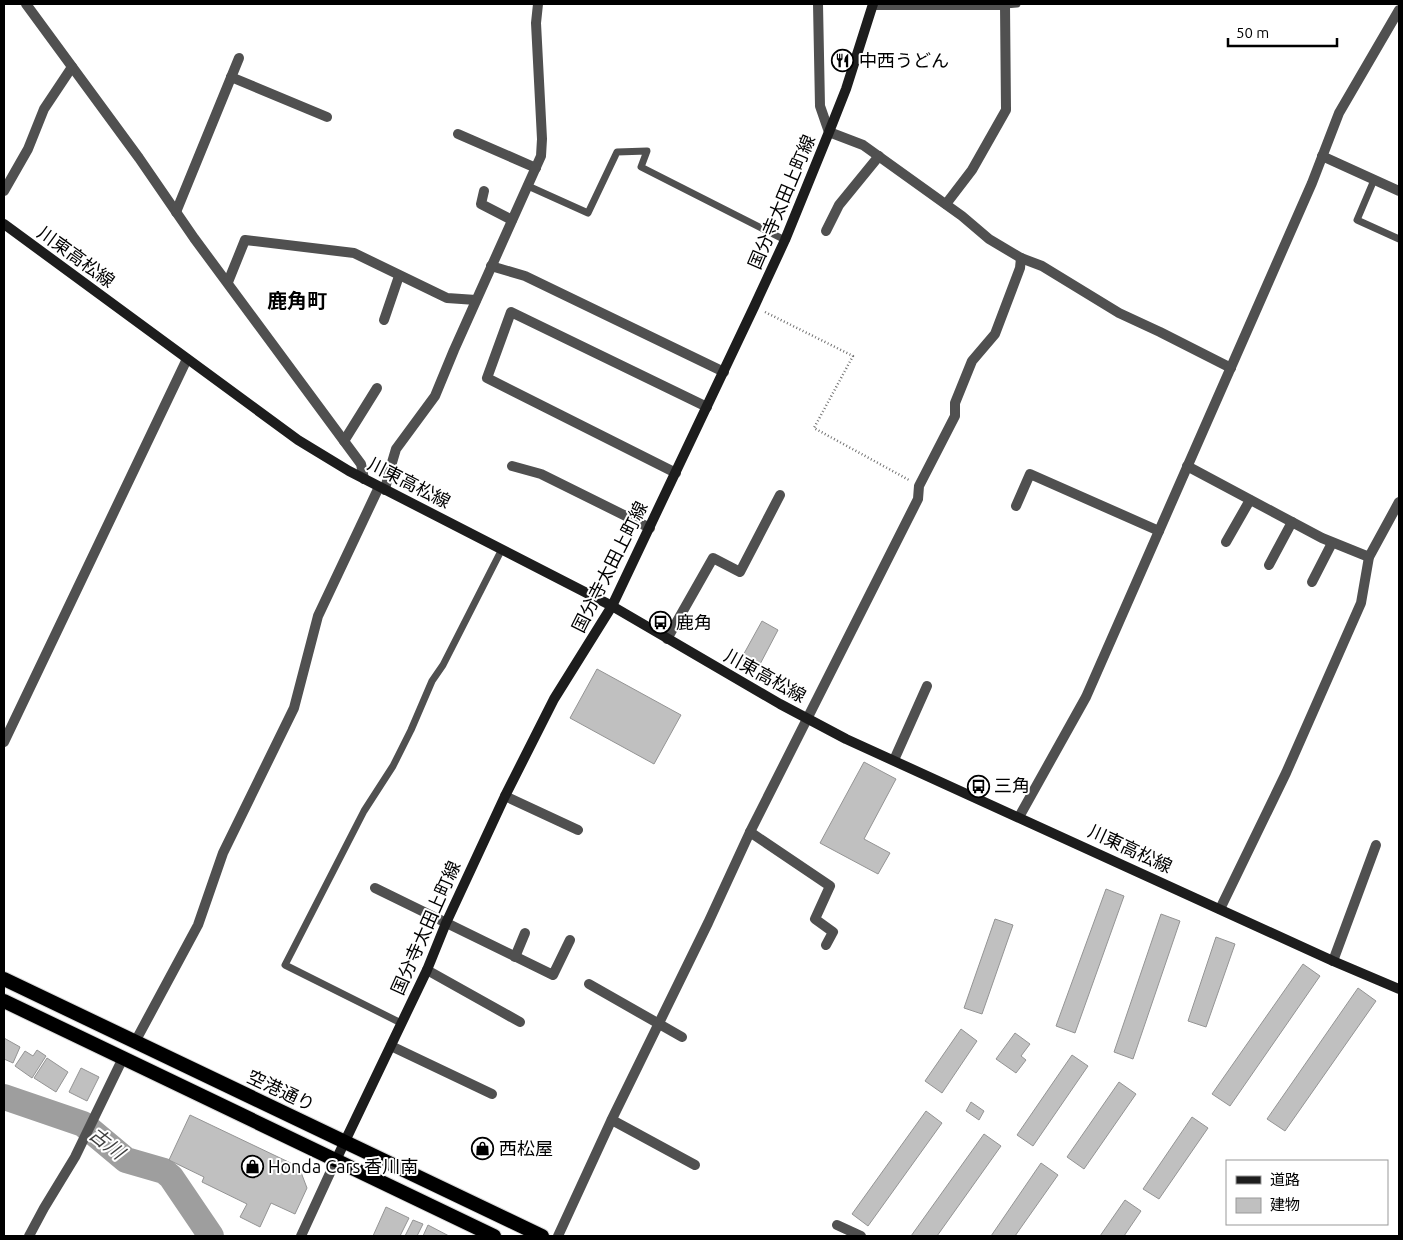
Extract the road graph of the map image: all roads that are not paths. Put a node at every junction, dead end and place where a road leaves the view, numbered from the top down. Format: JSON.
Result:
{"nodes":[{"id":1,"x":26,"y":4,"type":"edge"},
{"id":2,"x":538,"y":4,"type":"edge"},
{"id":3,"x":818,"y":4,"type":"edge"},
{"id":4,"x":873,"y":4,"type":"edge"},
{"id":5,"x":1017,"y":4,"type":"edge"},
{"id":6,"x":1005,"y":5,"type":"edge"},
{"id":7,"x":1399,"y":10,"type":"edge"},
{"id":8,"x":239,"y":58,"type":"dead end"},
{"id":9,"x":72,"y":67,"type":"junction"},
{"id":10,"x":231,"y":77,"type":"junction"},
{"id":11,"x":327,"y":117,"type":"dead end"},
{"id":12,"x":830,"y":132,"type":"junction"},
{"id":13,"x":458,"y":134,"type":"dead end"},
{"id":14,"x":879,"y":156,"type":"junction"},
{"id":15,"x":1322,"y":156,"type":"junction"},
{"id":16,"x":536,"y":168,"type":"junction"},
{"id":17,"x":1374,"y":180,"type":"junction"},
{"id":18,"x":528,"y":186,"type":"junction"},
{"id":19,"x":4,"y":191,"type":"edge"},
{"id":20,"x":484,"y":191,"type":"dead end"},
{"id":21,"x":1399,"y":191,"type":"edge"},
{"id":22,"x":946,"y":204,"type":"junction"},
{"id":23,"x":176,"y":212,"type":"junction"},
{"id":24,"x":512,"y":220,"type":"junction"},
{"id":25,"x":4,"y":224,"type":"edge"},
{"id":26,"x":826,"y":231,"type":"dead end"},
{"id":27,"x":1399,"y":239,"type":"edge"},
{"id":28,"x":785,"y":240,"type":"junction"},
{"id":29,"x":1021,"y":258,"type":"junction"},
{"id":30,"x":491,"y":266,"type":"junction"},
{"id":31,"x":399,"y":276,"type":"junction"},
{"id":32,"x":228,"y":282,"type":"junction"},
{"id":33,"x":476,"y":300,"type":"junction"},
{"id":34,"x":384,"y":320,"type":"dead end"},
{"id":35,"x":187,"y":359,"type":"junction"},
{"id":36,"x":1231,"y":368,"type":"junction"},
{"id":37,"x":724,"y":372,"type":"junction"},
{"id":38,"x":377,"y":388,"type":"dead end"},
{"id":39,"x":707,"y":407,"type":"junction"},
{"id":40,"x":344,"y":441,"type":"junction"},
{"id":41,"x":512,"y":466,"type":"dead end"},
{"id":42,"x":1188,"y":466,"type":"junction"},
{"id":43,"x":676,"y":474,"type":"junction"},
{"id":44,"x":364,"y":479,"type":"junction"},
{"id":45,"x":382,"y":488,"type":"junction"},
{"id":46,"x":780,"y":495,"type":"dead end"},
{"id":47,"x":1250,"y":500,"type":"junction"},
{"id":48,"x":1399,"y":502,"type":"edge"},
{"id":49,"x":1016,"y":506,"type":"dead end"},
{"id":50,"x":1292,"y":522,"type":"junction"},
{"id":51,"x":650,"y":528,"type":"junction"},
{"id":52,"x":1159,"y":531,"type":"junction"},
{"id":53,"x":1226,"y":542,"type":"dead end"},
{"id":54,"x":1332,"y":543,"type":"junction"},
{"id":55,"x":502,"y":549,"type":"junction"},
{"id":56,"x":1369,"y":557,"type":"junction"},
{"id":57,"x":1269,"y":565,"type":"dead end"},
{"id":58,"x":1312,"y":582,"type":"dead end"},
{"id":59,"x":612,"y":606,"type":"junction"},
{"id":60,"x":667,"y":639,"type":"junction"},
{"id":61,"x":927,"y":686,"type":"dead end"},
{"id":62,"x":806,"y":718,"type":"junction"},
{"id":63,"x":4,"y":742,"type":"edge"},
{"id":64,"x":894,"y":760,"type":"junction"},
{"id":65,"x":505,"y":796,"type":"junction"},
{"id":66,"x":1020,"y":817,"type":"junction"},
{"id":67,"x":578,"y":830,"type":"dead end"},
{"id":68,"x":750,"y":832,"type":"junction"},
{"id":69,"x":1376,"y":845,"type":"dead end"},
{"id":70,"x":375,"y":888,"type":"dead end"},
{"id":71,"x":1220,"y":909,"type":"junction"},
{"id":72,"x":446,"y":923,"type":"junction"},
{"id":73,"x":526,"y":933,"type":"dead end"},
{"id":74,"x":570,"y":940,"type":"dead end"},
{"id":75,"x":826,"y":945,"type":"dead end"},
{"id":76,"x":515,"y":957,"type":"junction"},
{"id":77,"x":1333,"y":961,"type":"junction"},
{"id":78,"x":427,"y":970,"type":"junction"},
{"id":79,"x":4,"y":979,"type":"edge"},
{"id":80,"x":589,"y":984,"type":"dead end"},
{"id":81,"x":1399,"y":989,"type":"edge"},
{"id":82,"x":4,"y":1001,"type":"edge"},
{"id":83,"x":520,"y":1022,"type":"dead end"},
{"id":84,"x":401,"y":1023,"type":"junction"},
{"id":85,"x":659,"y":1024,"type":"junction"},
{"id":86,"x":682,"y":1037,"type":"dead end"},
{"id":87,"x":135,"y":1042,"type":"junction"},
{"id":88,"x":391,"y":1046,"type":"junction"},
{"id":89,"x":123,"y":1058,"type":"junction"},
{"id":90,"x":492,"y":1094,"type":"dead end"},
{"id":91,"x":612,"y":1120,"type":"junction"},
{"id":92,"x":345,"y":1141,"type":"junction"},
{"id":93,"x":336,"y":1160,"type":"junction"},
{"id":94,"x":695,"y":1164,"type":"dead end"},
{"id":95,"x":837,"y":1225,"type":"dead end"},
{"id":96,"x":29,"y":1236,"type":"edge"},
{"id":97,"x":301,"y":1236,"type":"edge"},
{"id":98,"x":494,"y":1236,"type":"edge"},
{"id":99,"x":542,"y":1236,"type":"edge"},
{"id":100,"x":558,"y":1236,"type":"edge"},
{"id":101,"x":861,"y":1236,"type":"edge"}],
"edges":[{"from":1,"to":9,"type":"street"},
{"from":2,"to":16,"type":"street"},
{"from":3,"to":12,"type":"street"},
{"from":4,"to":6,"type":"street"},
{"from":4,"to":12,"type":"main road","name":"国分寺太田上町線"},
{"from":5,"to":6,"type":"lane"},
{"from":6,"to":22,"type":"street"},
{"from":7,"to":15,"type":"street"},
{"from":8,"to":10,"type":"street"},
{"from":9,"to":19,"type":"street"},
{"from":9,"to":23,"type":"street"},
{"from":10,"to":11,"type":"street"},
{"from":10,"to":23,"type":"street"},
{"from":12,"to":14,"type":"street"},
{"from":12,"to":28,"type":"main road","name":"国分寺太田上町線"},
{"from":13,"to":16,"type":"street"},
{"from":14,"to":22,"type":"street"},
{"from":14,"to":26,"type":"street"},
{"from":15,"to":17,"type":"street"},
{"from":15,"to":36,"type":"street"},
{"from":16,"to":18,"type":"street"},
{"from":17,"to":21,"type":"street"},
{"from":17,"to":27,"type":"lane"},
{"from":18,"to":24,"type":"street"},
{"from":18,"to":28,"type":"lane"},
{"from":20,"to":24,"type":"street"},
{"from":22,"to":29,"type":"street"},
{"from":23,"to":32,"type":"street"},
{"from":24,"to":30,"type":"street"},
{"from":25,"to":35,"type":"main road","name":"川東高松線"},
{"from":28,"to":37,"type":"main road","name":"国分寺太田上町線"},
{"from":29,"to":36,"type":"street"},
{"from":29,"to":62,"type":"street"},
{"from":30,"to":33,"type":"street"},
{"from":30,"to":37,"type":"street"},
{"from":31,"to":32,"type":"street"},
{"from":31,"to":33,"type":"street"},
{"from":31,"to":34,"type":"street"},
{"from":32,"to":40,"type":"street"},
{"from":33,"to":45,"type":"street"},
{"from":35,"to":44,"type":"main road","name":"川東高松線"},
{"from":35,"to":63,"type":"street"},
{"from":36,"to":42,"type":"street"},
{"from":37,"to":39,"type":"main road","name":"国分寺太田上町線"},
{"from":38,"to":40,"type":"street"},
{"from":39,"to":43,"type":"main road","name":"国分寺太田上町線"},
{"from":39,"to":43,"type":"street"},
{"from":40,"to":44,"type":"street"},
{"from":41,"to":51,"type":"street"},
{"from":42,"to":47,"type":"street"},
{"from":42,"to":52,"type":"street"},
{"from":43,"to":51,"type":"main road","name":"国分寺太田上町線"},
{"from":44,"to":45,"type":"main road","name":"川東高松線"},
{"from":45,"to":55,"type":"main road","name":"川東高松線"},
{"from":45,"to":87,"type":"street"},
{"from":46,"to":60,"type":"street"},
{"from":47,"to":50,"type":"street"},
{"from":47,"to":53,"type":"street"},
{"from":48,"to":56,"type":"street"},
{"from":49,"to":52,"type":"street"},
{"from":50,"to":54,"type":"street"},
{"from":50,"to":57,"type":"street"},
{"from":51,"to":59,"type":"main road","name":"国分寺太田上町線"},
{"from":52,"to":66,"type":"street"},
{"from":54,"to":56,"type":"street"},
{"from":54,"to":58,"type":"street"},
{"from":55,"to":59,"type":"main road","name":"川東高松線"},
{"from":55,"to":84,"type":"lane"},
{"from":56,"to":71,"type":"street"},
{"from":59,"to":60,"type":"main road","name":"川東高松線"},
{"from":59,"to":65,"type":"main road","name":"国分寺太田上町線"},
{"from":60,"to":62,"type":"main road","name":"川東高松線"},
{"from":61,"to":64,"type":"street"},
{"from":62,"to":64,"type":"main road","name":"川東高松線"},
{"from":62,"to":68,"type":"street"},
{"from":64,"to":66,"type":"main road","name":"川東高松線"},
{"from":65,"to":67,"type":"street"},
{"from":65,"to":72,"type":"main road","name":"国分寺太田上町線"},
{"from":66,"to":71,"type":"main road","name":"川東高松線"},
{"from":68,"to":75,"type":"street"},
{"from":68,"to":85,"type":"street"},
{"from":69,"to":77,"type":"street"},
{"from":70,"to":72,"type":"street"},
{"from":71,"to":77,"type":"main road","name":"川東高松線"},
{"from":72,"to":76,"type":"street"},
{"from":72,"to":78,"type":"main road","name":"国分寺太田上町線"},
{"from":73,"to":76,"type":"street"},
{"from":74,"to":76,"type":"street"},
{"from":77,"to":81,"type":"main road","name":"川東高松線"},
{"from":78,"to":83,"type":"street"},
{"from":78,"to":84,"type":"main road","name":"国分寺太田上町線"},
{"from":79,"to":87,"type":"highway","name":"空港通り"},
{"from":80,"to":85,"type":"street"},
{"from":82,"to":89,"type":"highway"},
{"from":84,"to":88,"type":"main road","name":"国分寺太田上町線"},
{"from":85,"to":86,"type":"street"},
{"from":85,"to":91,"type":"street"},
{"from":87,"to":92,"type":"highway","name":"空港通り"},
{"from":88,"to":90,"type":"street"},
{"from":88,"to":92,"type":"main road","name":"国分寺太田上町線"},
{"from":89,"to":93,"type":"highway"},
{"from":89,"to":96,"type":"street"},
{"from":91,"to":94,"type":"street"},
{"from":91,"to":100,"type":"street"},
{"from":92,"to":93,"type":"main road","name":"国分寺太田上町線"},
{"from":92,"to":99,"type":"highway","name":"空港通り"},
{"from":93,"to":97,"type":"street"},
{"from":93,"to":98,"type":"highway"},
{"from":95,"to":101,"type":"street"}]}
